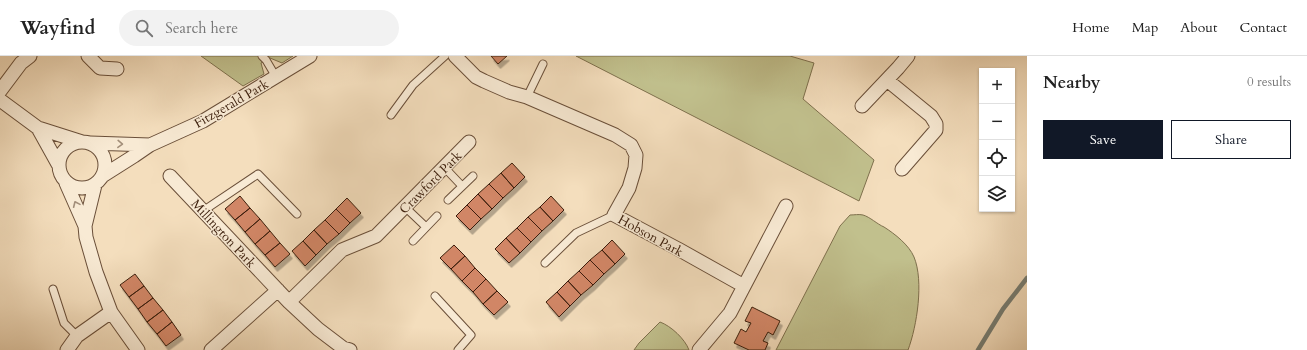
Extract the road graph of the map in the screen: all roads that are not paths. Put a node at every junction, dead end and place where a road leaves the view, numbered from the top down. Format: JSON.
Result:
{"nodes":[{"id":1,"x":30,"y":56,"type":"edge"},
{"id":2,"x":88,"y":56,"type":"edge"},
{"id":3,"x":262,"y":56,"type":"edge"},
{"id":4,"x":310,"y":56,"type":"edge"},
{"id":5,"x":445,"y":56,"type":"edge"},
{"id":6,"x":455,"y":56,"type":"edge"},
{"id":7,"x":908,"y":56,"type":"edge"},
{"id":8,"x":543,"y":64,"type":"dead end"},
{"id":9,"x":116,"y":69,"type":"dead end"},
{"id":10,"x":276,"y":77,"type":"junction"},
{"id":11,"x":887,"y":80,"type":"junction"},
{"id":12,"x":0,"y":91,"type":"edge"},
{"id":13,"x":526,"y":97,"type":"junction"},
{"id":14,"x":0,"y":100,"type":"edge"},
{"id":15,"x":862,"y":106,"type":"dead end"},
{"id":16,"x":391,"y":115,"type":"dead end"},
{"id":17,"x":38,"y":128,"type":"junction"},
{"id":18,"x":86,"y":142,"type":"junction"},
{"id":19,"x":469,"y":142,"type":"dead end"},
{"id":20,"x":150,"y":145,"type":"junction"},
{"id":21,"x":58,"y":164,"type":"junction"},
{"id":22,"x":444,"y":167,"type":"junction"},
{"id":23,"x":902,"y":169,"type":"dead end"},
{"id":24,"x":104,"y":175,"type":"junction"},
{"id":25,"x":170,"y":176,"type":"dead end"},
{"id":26,"x":472,"y":176,"type":"dead end"},
{"id":27,"x":66,"y":183,"type":"junction"},
{"id":28,"x":95,"y":185,"type":"junction"},
{"id":29,"x":462,"y":186,"type":"junction"},
{"id":30,"x":448,"y":200,"type":"dead end"},
{"id":31,"x":405,"y":206,"type":"junction"},
{"id":32,"x":786,"y":206,"type":"dead end"},
{"id":33,"x":203,"y":211,"type":"junction"},
{"id":34,"x":297,"y":214,"type":"dead end"},
{"id":35,"x":614,"y":215,"type":"junction"},
{"id":36,"x":437,"y":216,"type":"dead end"},
{"id":37,"x":85,"y":226,"type":"junction"},
{"id":38,"x":426,"y":227,"type":"junction"},
{"id":39,"x":412,"y":240,"type":"dead end"},
{"id":40,"x":546,"y":263,"type":"dead end"},
{"id":41,"x":744,"y":286,"type":"junction"},
{"id":42,"x":53,"y":289,"type":"dead end"},
{"id":43,"x":278,"y":290,"type":"junction"},
{"id":44,"x":435,"y":296,"type":"dead end"},
{"id":45,"x":289,"y":302,"type":"junction"},
{"id":46,"x":112,"y":312,"type":"junction"},
{"id":47,"x":76,"y":336,"type":"junction"},
{"id":48,"x":67,"y":350,"type":"edge"},
{"id":49,"x":138,"y":350,"type":"edge"},
{"id":50,"x":211,"y":350,"type":"edge"},
{"id":51,"x":350,"y":350,"type":"edge"},
{"id":52,"x":458,"y":350,"type":"edge"},
{"id":53,"x":699,"y":350,"type":"edge"}],
"edges":[{"from":1,"to":12,"type":"street"},
{"from":2,"to":9,"type":"street"},
{"from":3,"to":10,"type":"lane"},
{"from":4,"to":10,"type":"street","name":"Fitzgerald Park"},
{"from":5,"to":16,"type":"lane"},
{"from":6,"to":13,"type":"street","name":"Hobson Park"},
{"from":7,"to":11,"type":"street"},
{"from":8,"to":13,"type":"lane"},
{"from":10,"to":20,"type":"street","name":"Fitzgerald Park"},
{"from":11,"to":15,"type":"street"},
{"from":11,"to":23,"type":"street"},
{"from":13,"to":35,"type":"street","name":"Hobson Park"},
{"from":14,"to":17,"type":"street"},
{"from":17,"to":18,"type":"street"},
{"from":17,"to":21,"type":"street"},
{"from":18,"to":20,"type":"street","name":"Fitzgerald Park","one_way":true},
{"from":18,"to":21,"type":"street"},
{"from":18,"to":24,"type":"street"},
{"from":19,"to":22,"type":"street","name":"Crawford Park"},
{"from":20,"to":24,"type":"street","name":"Fitzgerald Park"},
{"from":21,"to":27,"type":"street"},
{"from":22,"to":29,"type":"lane"},
{"from":22,"to":31,"type":"street","name":"Crawford Park"},
{"from":24,"to":28,"type":"street"},
{"from":25,"to":33,"type":"street","name":"Millington Park"},
{"from":26,"to":29,"type":"lane"},
{"from":27,"to":28,"type":"street"},
{"from":37,"to":27,"type":"street","one_way":true},
{"from":28,"to":37,"type":"street"},
{"from":29,"to":30,"type":"lane"},
{"from":31,"to":38,"type":"lane"},
{"from":31,"to":45,"type":"street","name":"Crawford Park"},
{"from":32,"to":41,"type":"street"},
{"from":33,"to":34,"type":"lane"},
{"from":33,"to":43,"type":"street","name":"Millington Park"},
{"from":35,"to":40,"type":"lane"},
{"from":35,"to":41,"type":"street","name":"Hobson Park"},
{"from":36,"to":38,"type":"lane"},
{"from":37,"to":46,"type":"street"},
{"from":38,"to":39,"type":"lane"},
{"from":41,"to":53,"type":"street"},
{"from":42,"to":47,"type":"lane"},
{"from":43,"to":45,"type":"street","name":"Millington Park"},
{"from":43,"to":50,"type":"street"},
{"from":44,"to":52,"type":"lane"},
{"from":45,"to":51,"type":"street","name":"Millington Park"},
{"from":46,"to":47,"type":"street"},
{"from":46,"to":49,"type":"street"},
{"from":47,"to":48,"type":"street"}]}
